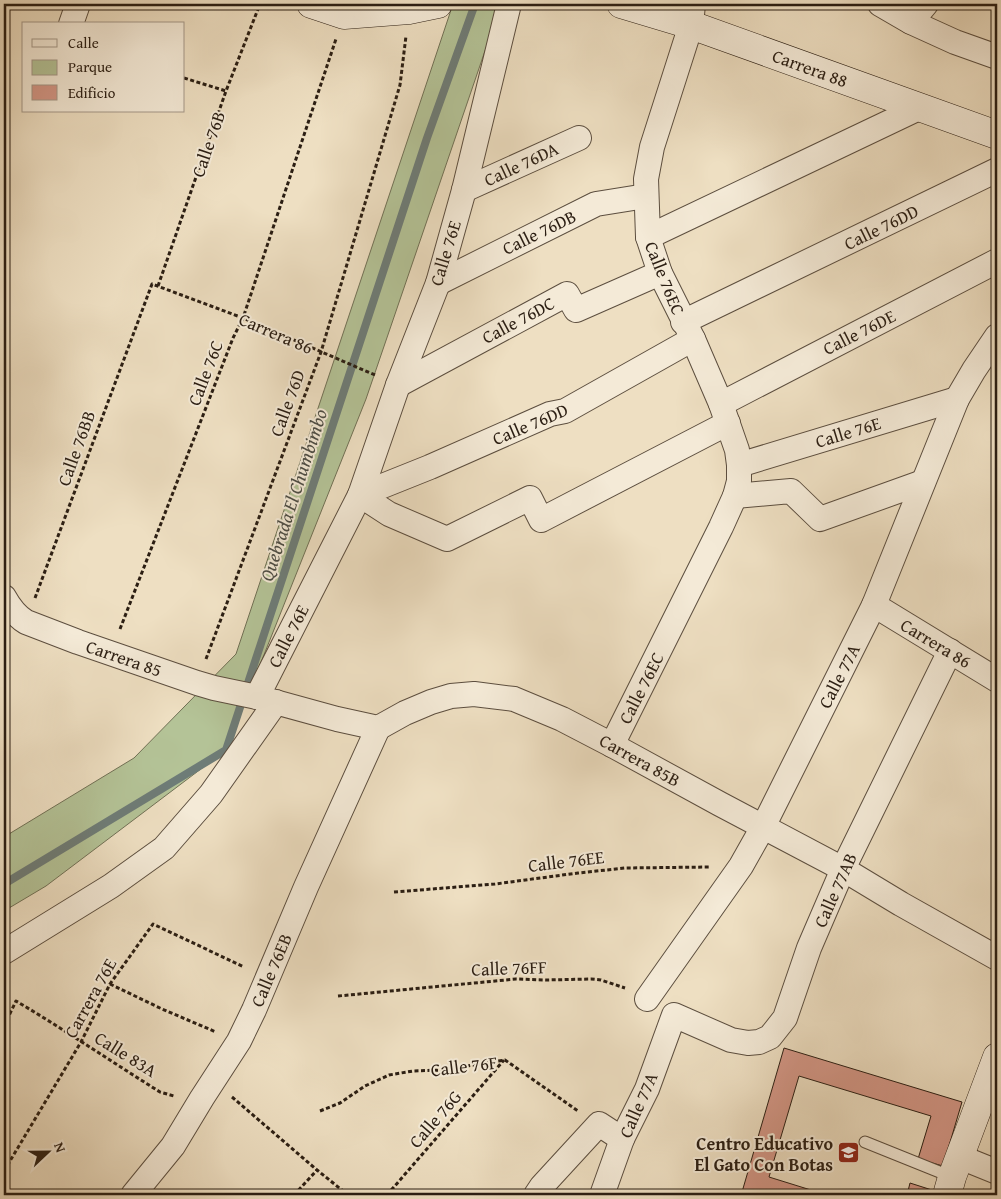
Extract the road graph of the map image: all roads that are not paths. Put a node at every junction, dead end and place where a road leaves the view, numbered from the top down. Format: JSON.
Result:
{"nodes":[{"id":1,"x":78,"y":4,"type":"edge"},
{"id":2,"x":311,"y":4,"type":"edge"},
{"id":3,"x":438,"y":4,"type":"edge"},
{"id":4,"x":509,"y":4,"type":"edge"},
{"id":5,"x":621,"y":4,"type":"edge"},
{"id":6,"x":880,"y":4,"type":"edge"},
{"id":7,"x":926,"y":4,"type":"edge"},
{"id":8,"x":692,"y":14,"type":"edge"},
{"id":9,"x":72,"y":22,"type":"edge"},
{"id":10,"x":911,"y":22,"type":"junction"},
{"id":11,"x":997,"y":57,"type":"edge"},
{"id":12,"x":919,"y":108,"type":"junction"},
{"id":13,"x":997,"y":136,"type":"edge"},
{"id":14,"x":579,"y":138,"type":"dead end"},
{"id":15,"x":997,"y":170,"type":"edge"},
{"id":16,"x":464,"y":190,"type":"junction"},
{"id":17,"x":646,"y":196,"type":"junction"},
{"id":18,"x":648,"y":237,"type":"junction"},
{"id":19,"x":997,"y":261,"type":"edge"},
{"id":20,"x":660,"y":273,"type":"junction"},
{"id":21,"x":438,"y":283,"type":"junction"},
{"id":22,"x":688,"y":331,"type":"junction"},
{"id":23,"x":997,"y":336,"type":"edge"},
{"id":24,"x":398,"y":385,"type":"junction"},
{"id":25,"x":958,"y":399,"type":"junction"},
{"id":26,"x":724,"y":414,"type":"junction"},
{"id":27,"x":739,"y":465,"type":"junction"},
{"id":28,"x":923,"y":482,"type":"junction"},
{"id":29,"x":360,"y":495,"type":"junction"},
{"id":30,"x":735,"y":496,"type":"junction"},
{"id":31,"x":4,"y":597,"type":"edge"},
{"id":32,"x":874,"y":605,"type":"junction"},
{"id":33,"x":950,"y":651,"type":"junction"},
{"id":34,"x":997,"y":680,"type":"edge"},
{"id":35,"x":266,"y":700,"type":"junction"},
{"id":36,"x":378,"y":728,"type":"junction"},
{"id":37,"x":612,"y":745,"type":"junction"},
{"id":38,"x":763,"y":827,"type":"junction"},
{"id":39,"x":843,"y":869,"type":"junction"},
{"id":40,"x":4,"y":952,"type":"edge"},
{"id":41,"x":997,"y":958,"type":"edge"},
{"id":42,"x":646,"y":999,"type":"road end"},
{"id":43,"x":674,"y":1015,"type":"joint"},
{"id":44,"x":997,"y":1057,"type":"edge"},
{"id":45,"x":622,"y":1139,"type":"junction"},
{"id":46,"x":865,"y":1142,"type":"dead end"},
{"id":47,"x":997,"y":1172,"type":"edge"},
{"id":48,"x":953,"y":1176,"type":"edge"},
{"id":49,"x":133,"y":1195,"type":"edge"},
{"id":50,"x":536,"y":1195,"type":"edge"},
{"id":51,"x":602,"y":1195,"type":"edge"}],
"edges":[{"from":1,"to":9,"type":"street"},
{"from":2,"to":3,"type":"street"},
{"from":4,"to":16,"type":"street","name":"Calle 76E"},
{"from":5,"to":8,"type":"street","name":"Carrera 88"},
{"from":6,"to":10,"type":"street"},
{"from":7,"to":10,"type":"street"},
{"from":8,"to":12,"type":"street","name":"Carrera 88"},
{"from":8,"to":17,"type":"street","name":"Calle 76EC"},
{"from":10,"to":11,"type":"street"},
{"from":12,"to":13,"type":"street","name":"Carrera 88"},
{"from":12,"to":18,"type":"street"},
{"from":14,"to":16,"type":"street","name":"Calle 76DA"},
{"from":15,"to":22,"type":"street","name":"Calle 76DD"},
{"from":16,"to":21,"type":"street","name":"Calle 76E"},
{"from":17,"to":18,"type":"street","name":"Calle 76EC"},
{"from":17,"to":21,"type":"street","name":"Calle 76DB"},
{"from":18,"to":20,"type":"street","name":"Calle 76EC"},
{"from":19,"to":26,"type":"street","name":"Calle 76DE"},
{"from":20,"to":22,"type":"street","name":"Calle 76EC"},
{"from":20,"to":24,"type":"street","name":"Calle 76DC"},
{"from":21,"to":24,"type":"street","name":"Calle 76E"},
{"from":22,"to":26,"type":"street","name":"Calle 76EC"},
{"from":22,"to":29,"type":"street","name":"Calle 76DD"},
{"from":23,"to":25,"type":"street","name":"Calle 77A"},
{"from":24,"to":29,"type":"street","name":"Calle 76E"},
{"from":25,"to":27,"type":"street","name":"Calle 76E"},
{"from":25,"to":28,"type":"street","name":"Calle 77A"},
{"from":26,"to":27,"type":"street","name":"Calle 76EC"},
{"from":26,"to":29,"type":"street"},
{"from":27,"to":30,"type":"street","name":"Calle 76EC"},
{"from":28,"to":30,"type":"street"},
{"from":28,"to":32,"type":"street","name":"Calle 77A"},
{"from":29,"to":35,"type":"street","name":"Calle 76E"},
{"from":30,"to":37,"type":"street","name":"Calle 76EC"},
{"from":31,"to":35,"type":"street","name":"Carrera 85"},
{"from":32,"to":33,"type":"street","name":"Carrera 86"},
{"from":32,"to":38,"type":"street","name":"Calle 77A"},
{"from":33,"to":34,"type":"street","name":"Carrera 86"},
{"from":33,"to":39,"type":"street","name":"Calle 77AB"},
{"from":35,"to":36,"type":"street"},
{"from":35,"to":40,"type":"street","name":"Calle 76E"},
{"from":36,"to":37,"type":"street","name":"Carrera 85B"},
{"from":36,"to":49,"type":"street","name":"Calle 76EB"},
{"from":37,"to":38,"type":"street","name":"Carrera 85B"},
{"from":38,"to":39,"type":"street","name":"Carrera 85B"},
{"from":38,"to":42,"type":"street","name":"Calle 77A"},
{"from":39,"to":41,"type":"street","name":"Carrera 85B"},
{"from":39,"to":43,"type":"street","name":"Calle 77AB"},
{"from":43,"to":45,"type":"street","name":"Calle 77A"},
{"from":44,"to":48,"type":"street"},
{"from":45,"to":50,"type":"street"},
{"from":45,"to":51,"type":"street","name":"Calle 77A"},
{"from":46,"to":48,"type":"lane"},
{"from":47,"to":48,"type":"street"}]}
